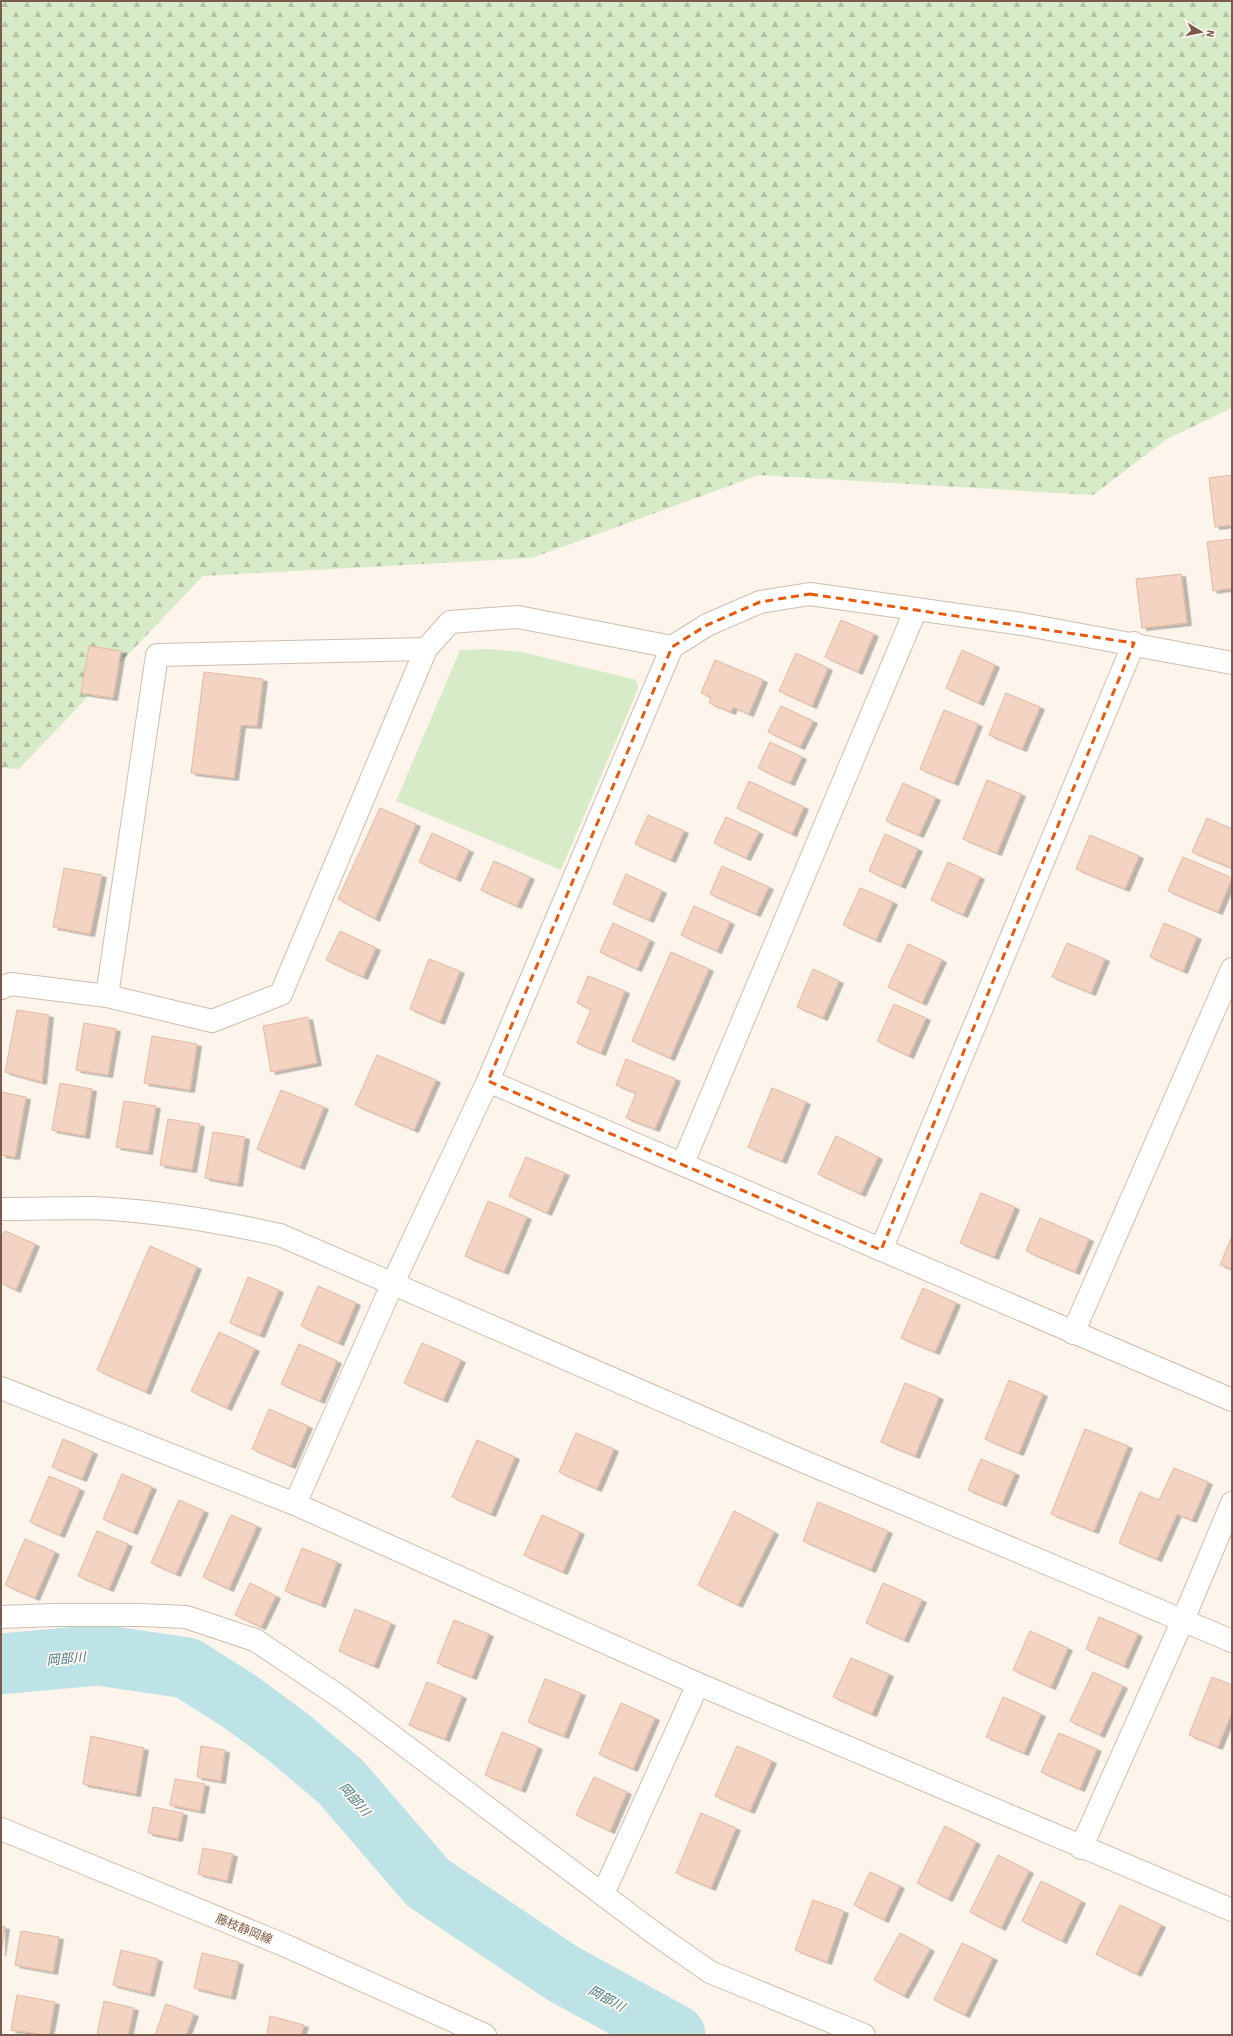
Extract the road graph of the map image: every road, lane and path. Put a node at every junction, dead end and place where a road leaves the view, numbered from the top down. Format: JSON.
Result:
{"nodes":[{"id":1,"x":916,"y":608,"type":"junction"},
{"id":2,"x":1134,"y":643,"type":"junction"},
{"id":3,"x":672,"y":647,"type":"junction"},
{"id":4,"x":426,"y":649,"type":"junction"},
{"id":5,"x":1232,"y":663,"type":"edge"},
{"id":6,"x":1232,"y":969,"type":"edge"},
{"id":7,"x":1,"y":988,"type":"edge"},
{"id":8,"x":108,"y":996,"type":"junction"},
{"id":9,"x":488,"y":1081,"type":"junction"},
{"id":10,"x":683,"y":1163,"type":"junction"},
{"id":11,"x":1,"y":1209,"type":"edge"},
{"id":12,"x":881,"y":1250,"type":"junction"},
{"id":13,"x":392,"y":1285,"type":"junction"},
{"id":14,"x":1073,"y":1333,"type":"junction"},
{"id":15,"x":1,"y":1388,"type":"edge"},
{"id":16,"x":1232,"y":1400,"type":"edge"},
{"id":17,"x":295,"y":1504,"type":"junction"},
{"id":18,"x":1232,"y":1504,"type":"edge"},
{"id":19,"x":1,"y":1617,"type":"edge"},
{"id":20,"x":1182,"y":1620,"type":"junction"},
{"id":21,"x":1232,"y":1641,"type":"edge"},
{"id":22,"x":698,"y":1684,"type":"junction"},
{"id":23,"x":1,"y":1829,"type":"edge"},
{"id":24,"x":1081,"y":1848,"type":"junction"},
{"id":25,"x":603,"y":1894,"type":"junction"},
{"id":26,"x":1232,"y":1910,"type":"edge"},
{"id":27,"x":485,"y":2035,"type":"edge"},
{"id":28,"x":864,"y":2035,"type":"edge"}],
"edges":[{"from":1,"to":2,"type":"street"},
{"from":1,"to":3,"type":"street"},
{"from":1,"to":10,"type":"street"},
{"from":2,"to":5,"type":"street"},
{"from":2,"to":12,"type":"street"},
{"from":3,"to":4,"type":"street"},
{"from":3,"to":9,"type":"street"},
{"from":4,"to":8,"type":"street"},
{"from":4,"to":8,"type":"street"},
{"from":6,"to":14,"type":"street"},
{"from":7,"to":8,"type":"street"},
{"from":9,"to":10,"type":"street"},
{"from":9,"to":13,"type":"street"},
{"from":10,"to":12,"type":"street"},
{"from":11,"to":13,"type":"street"},
{"from":12,"to":14,"type":"street"},
{"from":13,"to":17,"type":"street"},
{"from":13,"to":20,"type":"street"},
{"from":14,"to":16,"type":"street"},
{"from":15,"to":17,"type":"street"},
{"from":17,"to":22,"type":"street"},
{"from":18,"to":20,"type":"street"},
{"from":19,"to":25,"type":"street"},
{"from":20,"to":21,"type":"street"},
{"from":20,"to":24,"type":"street"},
{"from":22,"to":24,"type":"street"},
{"from":22,"to":25,"type":"street"},
{"from":23,"to":27,"type":"street","name":"藤枝静岡線"},
{"from":24,"to":26,"type":"street"},
{"from":25,"to":28,"type":"street"}]}
